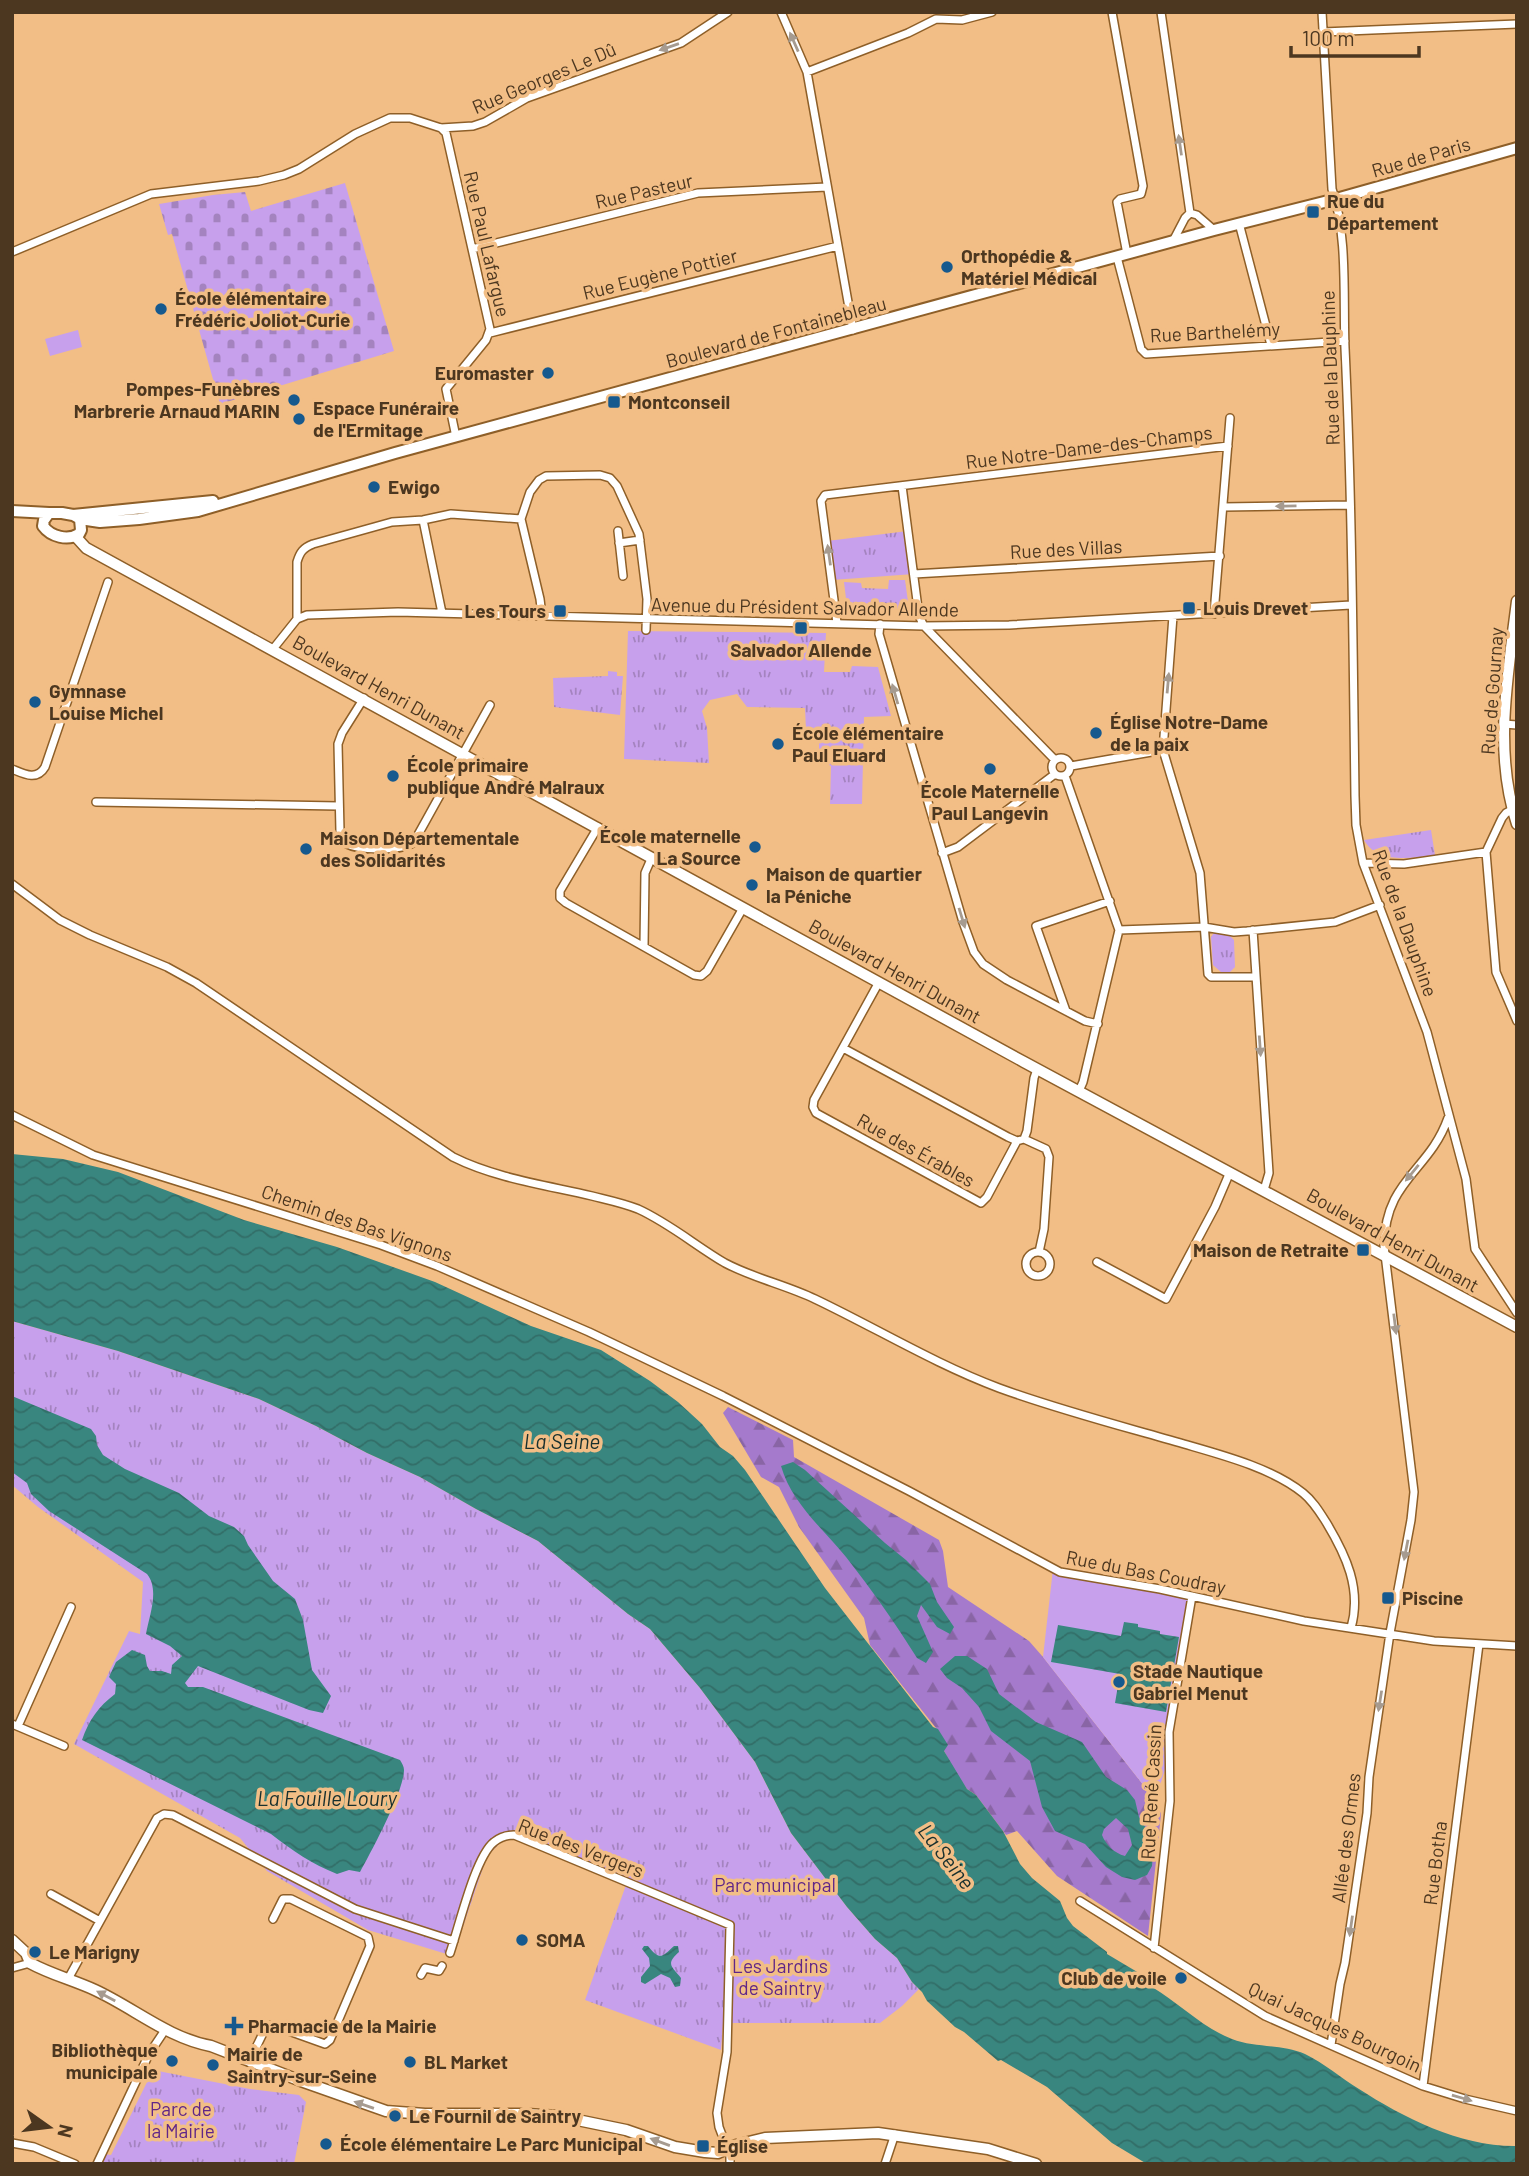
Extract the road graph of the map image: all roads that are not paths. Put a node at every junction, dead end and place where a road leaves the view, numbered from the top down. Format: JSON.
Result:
{"nodes":[{"id":1,"x":728,"y":12,"type":"edge"},
{"id":2,"x":781,"y":12,"type":"edge"},
{"id":3,"x":992,"y":12,"type":"edge"},
{"id":4,"x":1112,"y":12,"type":"edge"},
{"id":5,"x":1161,"y":12,"type":"edge"},
{"id":6,"x":1322,"y":12,"type":"edge"},
{"id":7,"x":940,"y":15,"type":"edge"},
{"id":8,"x":1517,"y":24,"type":"edge"},
{"id":9,"x":1323,"y":32,"type":"junction"},
{"id":10,"x":807,"y":72,"type":"junction"},
{"id":11,"x":441,"y":128,"type":"junction"},
{"id":12,"x":1517,"y":148,"type":"edge"},
{"id":13,"x":827,"y":187,"type":"junction"},
{"id":14,"x":1336,"y":199,"type":"junction"},
{"id":15,"x":1190,"y":213,"type":"junction"},
{"id":16,"x":1239,"y":223,"type":"junction"},
{"id":17,"x":1214,"y":230,"type":"junction"},
{"id":18,"x":1172,"y":241,"type":"junction"},
{"id":19,"x":838,"y":246,"type":"junction"},
{"id":20,"x":472,"y":249,"type":"junction"},
{"id":21,"x":12,"y":252,"type":"edge"},
{"id":22,"x":1122,"y":256,"type":"junction"},
{"id":23,"x":853,"y":330,"type":"junction"},
{"id":24,"x":490,"y":333,"type":"junction"},
{"id":25,"x":1345,"y":341,"type":"junction"},
{"id":26,"x":1271,"y":345,"type":"junction"},
{"id":27,"x":1230,"y":418,"type":"dead end"},
{"id":28,"x":456,"y":437,"type":"junction"},
{"id":29,"x":1228,"y":446,"type":"junction"},
{"id":30,"x":902,"y":486,"type":"junction"},
{"id":31,"x":1349,"y":505,"type":"junction"},
{"id":32,"x":1224,"y":507,"type":"junction"},
{"id":33,"x":12,"y":513,"type":"edge"},
{"id":34,"x":49,"y":513,"type":"junction"},
{"id":35,"x":76,"y":517,"type":"junction"},
{"id":36,"x":522,"y":519,"type":"junction"},
{"id":37,"x":423,"y":520,"type":"junction"},
{"id":38,"x":43,"y":526,"type":"junction"},
{"id":39,"x":618,"y":530,"type":"dead end"},
{"id":40,"x":76,"y":537,"type":"junction"},
{"id":41,"x":640,"y":540,"type":"junction"},
{"id":42,"x":619,"y":543,"type":"junction"},
{"id":43,"x":1220,"y":556,"type":"junction"},
{"id":44,"x":914,"y":574,"type":"junction"},
{"id":45,"x":623,"y":576,"type":"dead end"},
{"id":46,"x":108,"y":582,"type":"dead end"},
{"id":47,"x":1517,"y":601,"type":"edge"},
{"id":48,"x":1351,"y":605,"type":"junction"},
{"id":49,"x":442,"y":613,"type":"junction"},
{"id":50,"x":1214,"y":614,"type":"junction"},
{"id":51,"x":542,"y":616,"type":"junction"},
{"id":52,"x":1173,"y":616,"type":"junction"},
{"id":53,"x":297,"y":619,"type":"junction"},
{"id":54,"x":646,"y":620,"type":"junction"},
{"id":55,"x":837,"y":623,"type":"junction"},
{"id":56,"x":880,"y":624,"type":"junction"},
{"id":57,"x":924,"y":626,"type":"junction"},
{"id":58,"x":646,"y":630,"type":"dead end"},
{"id":59,"x":273,"y":649,"type":"junction"},
{"id":60,"x":364,"y":698,"type":"junction"},
{"id":61,"x":490,"y":705,"type":"dead end"},
{"id":62,"x":1504,"y":724,"type":"junction"},
{"id":63,"x":1517,"y":725,"type":"edge"},
{"id":64,"x":464,"y":749,"type":"junction"},
{"id":65,"x":1163,"y":750,"type":"junction"},
{"id":66,"x":1055,"y":760,"type":"junction"},
{"id":67,"x":1071,"y":766,"type":"junction"},
{"id":68,"x":12,"y":769,"type":"edge"},
{"id":69,"x":1055,"y":774,"type":"junction"},
{"id":70,"x":1065,"y":776,"type":"junction"},
{"id":71,"x":96,"y":802,"type":"dead end"},
{"id":72,"x":338,"y":806,"type":"junction"},
{"id":73,"x":1512,"y":810,"type":"junction"},
{"id":74,"x":1517,"y":824,"type":"edge"},
{"id":75,"x":598,"y":828,"type":"junction"},
{"id":76,"x":1486,"y":852,"type":"junction"},
{"id":77,"x":942,"y":853,"type":"junction"},
{"id":78,"x":652,"y":857,"type":"junction"},
{"id":79,"x":1363,"y":863,"type":"junction"},
{"id":80,"x":12,"y":884,"type":"edge"},
{"id":81,"x":1110,"y":901,"type":"junction"},
{"id":82,"x":1380,"y":905,"type":"junction"},
{"id":83,"x":743,"y":908,"type":"junction"},
{"id":84,"x":1204,"y":927,"type":"junction"},
{"id":85,"x":1119,"y":930,"type":"junction"},
{"id":86,"x":1252,"y":930,"type":"junction"},
{"id":87,"x":644,"y":946,"type":"junction"},
{"id":88,"x":1255,"y":977,"type":"junction"},
{"id":89,"x":879,"y":982,"type":"junction"},
{"id":90,"x":1066,"y":1011,"type":"junction"},
{"id":91,"x":1517,"y":1021,"type":"edge"},
{"id":92,"x":1097,"y":1024,"type":"junction"},
{"id":93,"x":843,"y":1048,"type":"junction"},
{"id":94,"x":1037,"y":1069,"type":"junction"},
{"id":95,"x":1079,"y":1091,"type":"junction"},
{"id":96,"x":12,"y":1115,"type":"edge"},
{"id":97,"x":1448,"y":1117,"type":"junction"},
{"id":98,"x":1020,"y":1140,"type":"junction"},
{"id":99,"x":1230,"y":1172,"type":"junction"},
{"id":100,"x":1264,"y":1189,"type":"junction"},
{"id":101,"x":1039,"y":1252,"type":"dead end"},
{"id":102,"x":1387,"y":1256,"type":"junction"},
{"id":103,"x":1097,"y":1262,"type":"dead end"},
{"id":104,"x":1517,"y":1313,"type":"edge"},
{"id":105,"x":1517,"y":1327,"type":"edge"},
{"id":106,"x":723,"y":1396,"type":"joint"},
{"id":107,"x":1192,"y":1596,"type":"junction"},
{"id":108,"x":71,"y":1607,"type":"dead end"},
{"id":109,"x":1351,"y":1628,"type":"junction"},
{"id":110,"x":1390,"y":1633,"type":"junction"},
{"id":111,"x":1479,"y":1644,"type":"junction"},
{"id":112,"x":1517,"y":1646,"type":"edge"},
{"id":113,"x":15,"y":1725,"type":"edge"},
{"id":114,"x":64,"y":1746,"type":"dead end"},
{"id":115,"x":51,"y":1894,"type":"dead end"},
{"id":116,"x":1080,"y":1901,"type":"dead end"},
{"id":117,"x":272,"y":1920,"type":"dead end"},
{"id":118,"x":100,"y":1921,"type":"junction"},
{"id":119,"x":12,"y":1940,"type":"edge"},
{"id":120,"x":454,"y":1941,"type":"junction"},
{"id":121,"x":1154,"y":1948,"type":"junction"},
{"id":122,"x":450,"y":1953,"type":"dead end"},
{"id":123,"x":30,"y":1963,"type":"junction"},
{"id":124,"x":442,"y":1966,"type":"dead end"},
{"id":125,"x":12,"y":1968,"type":"edge"},
{"id":126,"x":421,"y":1975,"type":"dead end"},
{"id":127,"x":68,"y":1979,"type":"junction"},
{"id":128,"x":165,"y":2030,"type":"junction"},
{"id":129,"x":1331,"y":2045,"type":"junction"},
{"id":130,"x":249,"y":2062,"type":"junction"},
{"id":131,"x":1423,"y":2086,"type":"junction"},
{"id":132,"x":1517,"y":2110,"type":"edge"},
{"id":133,"x":895,"y":2134,"type":"junction"},
{"id":134,"x":12,"y":2143,"type":"edge"},
{"id":135,"x":726,"y":2148,"type":"junction"},
{"id":136,"x":75,"y":2164,"type":"edge"},
{"id":137,"x":97,"y":2164,"type":"edge"},
{"id":138,"x":730,"y":2164,"type":"edge"},
{"id":139,"x":885,"y":2164,"type":"edge"},
{"id":140,"x":1036,"y":2164,"type":"edge"}],
"edges":[{"from":1,"to":11,"type":"street","name":"Rue Georges Le Dû","one_way":true},
{"from":10,"to":2,"type":"street","one_way":true},
{"from":3,"to":7,"type":"street"},
{"from":4,"to":22,"type":"street"},
{"from":15,"to":5,"type":"street","one_way":true},
{"from":6,"to":9,"type":"street","name":"Rue de la Dauphine"},
{"from":7,"to":10,"type":"street"},
{"from":8,"to":9,"type":"street"},
{"from":9,"to":14,"type":"street","name":"Rue de la Dauphine"},
{"from":10,"to":13,"type":"street"},
{"from":11,"to":20,"type":"street","name":"Rue Paul Lafargue"},
{"from":11,"to":21,"type":"street","name":"Rue Georges Le Dû"},
{"from":12,"to":14,"type":"main road","name":"Rue de Paris"},
{"from":13,"to":19,"type":"street"},
{"from":13,"to":20,"type":"street","name":"Rue Pasteur"},
{"from":14,"to":16,"type":"main road","name":"Boulevard de Fontainebleau"},
{"from":14,"to":25,"type":"street","name":"Rue de la Dauphine"},
{"from":15,"to":17,"type":"street"},
{"from":15,"to":18,"type":"street"},
{"from":16,"to":17,"type":"main road","name":"Boulevard de Fontainebleau"},
{"from":16,"to":26,"type":"street"},
{"from":17,"to":18,"type":"main road","name":"Boulevard de Fontainebleau"},
{"from":18,"to":22,"type":"main road","name":"Boulevard de Fontainebleau"},
{"from":19,"to":23,"type":"street"},
{"from":19,"to":24,"type":"street","name":"Rue Eugène Pottier"},
{"from":20,"to":24,"type":"street","name":"Rue Paul Lafargue"},
{"from":22,"to":23,"type":"main road","name":"Boulevard de Fontainebleau"},
{"from":22,"to":26,"type":"street","name":"Rue Barthelémy"},
{"from":23,"to":28,"type":"main road","name":"Boulevard de Fontainebleau"},
{"from":24,"to":28,"type":"street","name":"Rue Paul Lafargue"},
{"from":25,"to":26,"type":"street","name":"Rue Barthelémy"},
{"from":25,"to":31,"type":"street","name":"Rue de la Dauphine"},
{"from":27,"to":29,"type":"street"},
{"from":28,"to":35,"type":"main road","name":"Boulevard de Fontainebleau"},
{"from":29,"to":30,"type":"street","name":"Rue Notre-Dame-des-Champs"},
{"from":29,"to":32,"type":"street"},
{"from":30,"to":44,"type":"street"},
{"from":55,"to":30,"type":"street","name":"Rue Notre-Dame-des-Champs","one_way":true},
{"from":31,"to":32,"type":"street","one_way":true},
{"from":31,"to":48,"type":"street","name":"Rue de la Dauphine"},
{"from":32,"to":43,"type":"street"},
{"from":33,"to":34,"type":"main road"},
{"from":33,"to":38,"type":"main road"},
{"from":34,"to":35,"type":"main road"},
{"from":34,"to":38,"type":"main road"},
{"from":35,"to":40,"type":"main road"},
{"from":36,"to":37,"type":"street"},
{"from":36,"to":41,"type":"street"},
{"from":36,"to":51,"type":"street"},
{"from":37,"to":49,"type":"street"},
{"from":37,"to":53,"type":"street"},
{"from":38,"to":40,"type":"main road"},
{"from":39,"to":42,"type":"street"},
{"from":40,"to":59,"type":"main road","name":"Boulevard Henri Dunant"},
{"from":41,"to":42,"type":"street"},
{"from":41,"to":54,"type":"street"},
{"from":42,"to":45,"type":"street"},
{"from":43,"to":44,"type":"street","name":"Rue des Villas"},
{"from":43,"to":50,"type":"street"},
{"from":44,"to":57,"type":"street"},
{"from":46,"to":68,"type":"street"},
{"from":47,"to":62,"type":"main road","name":"Rue de Gournay"},
{"from":48,"to":50,"type":"street","name":"Avenue du Président Salvador Allende"},
{"from":48,"to":79,"type":"street","name":"Rue de la Dauphine"},
{"from":49,"to":51,"type":"street","name":"Avenue du Président Salvador Allende"},
{"from":49,"to":53,"type":"street","name":"Avenue du Président Salvador Allende"},
{"from":50,"to":52,"type":"street","name":"Avenue du Président Salvador Allende"},
{"from":51,"to":54,"type":"street","name":"Avenue du Président Salvador Allende"},
{"from":52,"to":57,"type":"street","name":"Avenue du Président Salvador Allende"},
{"from":65,"to":52,"type":"street","one_way":true},
{"from":53,"to":59,"type":"street"},
{"from":54,"to":55,"type":"street","name":"Avenue du Président Salvador Allende"},
{"from":54,"to":58,"type":"street"},
{"from":55,"to":56,"type":"street","name":"Avenue du Président Salvador Allende"},
{"from":56,"to":57,"type":"street","name":"Avenue du Président Salvador Allende"},
{"from":77,"to":56,"type":"street","one_way":true},
{"from":57,"to":66,"type":"street"},
{"from":59,"to":60,"type":"main road","name":"Boulevard Henri Dunant"},
{"from":60,"to":64,"type":"main road","name":"Boulevard Henri Dunant"},
{"from":60,"to":72,"type":"street"},
{"from":61,"to":64,"type":"street"},
{"from":62,"to":63,"type":"street"},
{"from":62,"to":73,"type":"main road","name":"Rue de Gournay"},
{"from":64,"to":72,"type":"street"},
{"from":64,"to":75,"type":"main road","name":"Boulevard Henri Dunant"},
{"from":65,"to":67,"type":"street"},
{"from":65,"to":84,"type":"street"},
{"from":66,"to":67,"type":"street"},
{"from":66,"to":69,"type":"street"},
{"from":67,"to":70,"type":"street"},
{"from":69,"to":70,"type":"street"},
{"from":69,"to":77,"type":"street"},
{"from":70,"to":81,"type":"street"},
{"from":71,"to":72,"type":"street"},
{"from":73,"to":74,"type":"main road","name":"Rue de Gournay"},
{"from":73,"to":76,"type":"street"},
{"from":75,"to":78,"type":"main road","name":"Boulevard Henri Dunant"},
{"from":75,"to":87,"type":"street"},
{"from":76,"to":79,"type":"street"},
{"from":76,"to":91,"type":"street"},
{"from":77,"to":90,"type":"street","one_way":true},
{"from":78,"to":83,"type":"main road","name":"Boulevard Henri Dunant"},
{"from":78,"to":87,"type":"street"},
{"from":79,"to":82,"type":"street","name":"Rue de la Dauphine"},
{"from":80,"to":109,"type":"street"},
{"from":81,"to":85,"type":"street"},
{"from":81,"to":90,"type":"street"},
{"from":82,"to":86,"type":"street"},
{"from":82,"to":97,"type":"street","name":"Rue de la Dauphine"},
{"from":83,"to":87,"type":"street"},
{"from":83,"to":89,"type":"main road","name":"Boulevard Henri Dunant"},
{"from":84,"to":85,"type":"street"},
{"from":84,"to":86,"type":"street"},
{"from":84,"to":88,"type":"street"},
{"from":85,"to":92,"type":"street"},
{"from":86,"to":88,"type":"street"},
{"from":88,"to":100,"type":"street","one_way":true},
{"from":89,"to":93,"type":"street"},
{"from":89,"to":94,"type":"main road","name":"Boulevard Henri Dunant"},
{"from":90,"to":92,"type":"street"},
{"from":92,"to":95,"type":"street"},
{"from":93,"to":98,"type":"street"},
{"from":93,"to":98,"type":"street","name":"Rue des Érables"},
{"from":94,"to":95,"type":"main road","name":"Boulevard Henri Dunant"},
{"from":94,"to":98,"type":"street"},
{"from":95,"to":99,"type":"main road","name":"Boulevard Henri Dunant"},
{"from":96,"to":106,"type":"street","name":"Chemin des Bas Vignons"},
{"from":97,"to":102,"type":"street","one_way":true},
{"from":97,"to":104,"type":"street","name":"Rue de la Dauphine"},
{"from":98,"to":101,"type":"street"},
{"from":99,"to":100,"type":"main road","name":"Boulevard Henri Dunant"},
{"from":99,"to":103,"type":"street"},
{"from":100,"to":102,"type":"main road","name":"Boulevard Henri Dunant"},
{"from":102,"to":105,"type":"main road","name":"Boulevard Henri Dunant"},
{"from":102,"to":110,"type":"street","one_way":true},
{"from":106,"to":107,"type":"street","name":"Rue du Bas Coudray"},
{"from":107,"to":109,"type":"street","name":"Rue du Bas Coudray"},
{"from":107,"to":121,"type":"street","name":"Rue René Cassin"},
{"from":108,"to":113,"type":"street"},
{"from":109,"to":110,"type":"street","name":"Rue du Bas Coudray"},
{"from":110,"to":111,"type":"street","name":"Rue du Bas Coudray"},
{"from":110,"to":129,"type":"street","name":"Allée des Ormes","one_way":true},
{"from":111,"to":112,"type":"street","name":"Rue du Bas Coudray"},
{"from":111,"to":131,"type":"street","name":"Rue Botha"},
{"from":113,"to":114,"type":"street"},
{"from":115,"to":118,"type":"street"},
{"from":116,"to":121,"type":"street","name":"Quai Jacques Bourgoin"},
{"from":117,"to":130,"type":"street"},
{"from":118,"to":120,"type":"street"},
{"from":118,"to":127,"type":"street"},
{"from":119,"to":123,"type":"main road"},
{"from":120,"to":122,"type":"street","name":"Rue des Vergers"},
{"from":120,"to":135,"type":"street","name":"Rue des Vergers"},
{"from":121,"to":129,"type":"street","name":"Quai Jacques Bourgoin"},
{"from":123,"to":125,"type":"street"},
{"from":123,"to":127,"type":"main road"},
{"from":124,"to":126,"type":"street"},
{"from":128,"to":127,"type":"main road","one_way":true},
{"from":128,"to":130,"type":"main road"},
{"from":128,"to":137,"type":"street"},
{"from":129,"to":131,"type":"street","name":"Quai Jacques Bourgoin"},
{"from":135,"to":130,"type":"main road","one_way":true},
{"from":131,"to":132,"type":"street","name":"Quai Jacques Bourgoin","one_way":true},
{"from":133,"to":135,"type":"main road"},
{"from":133,"to":139,"type":"street"},
{"from":133,"to":140,"type":"main road"},
{"from":134,"to":136,"type":"street"},
{"from":135,"to":138,"type":"street"}]}
